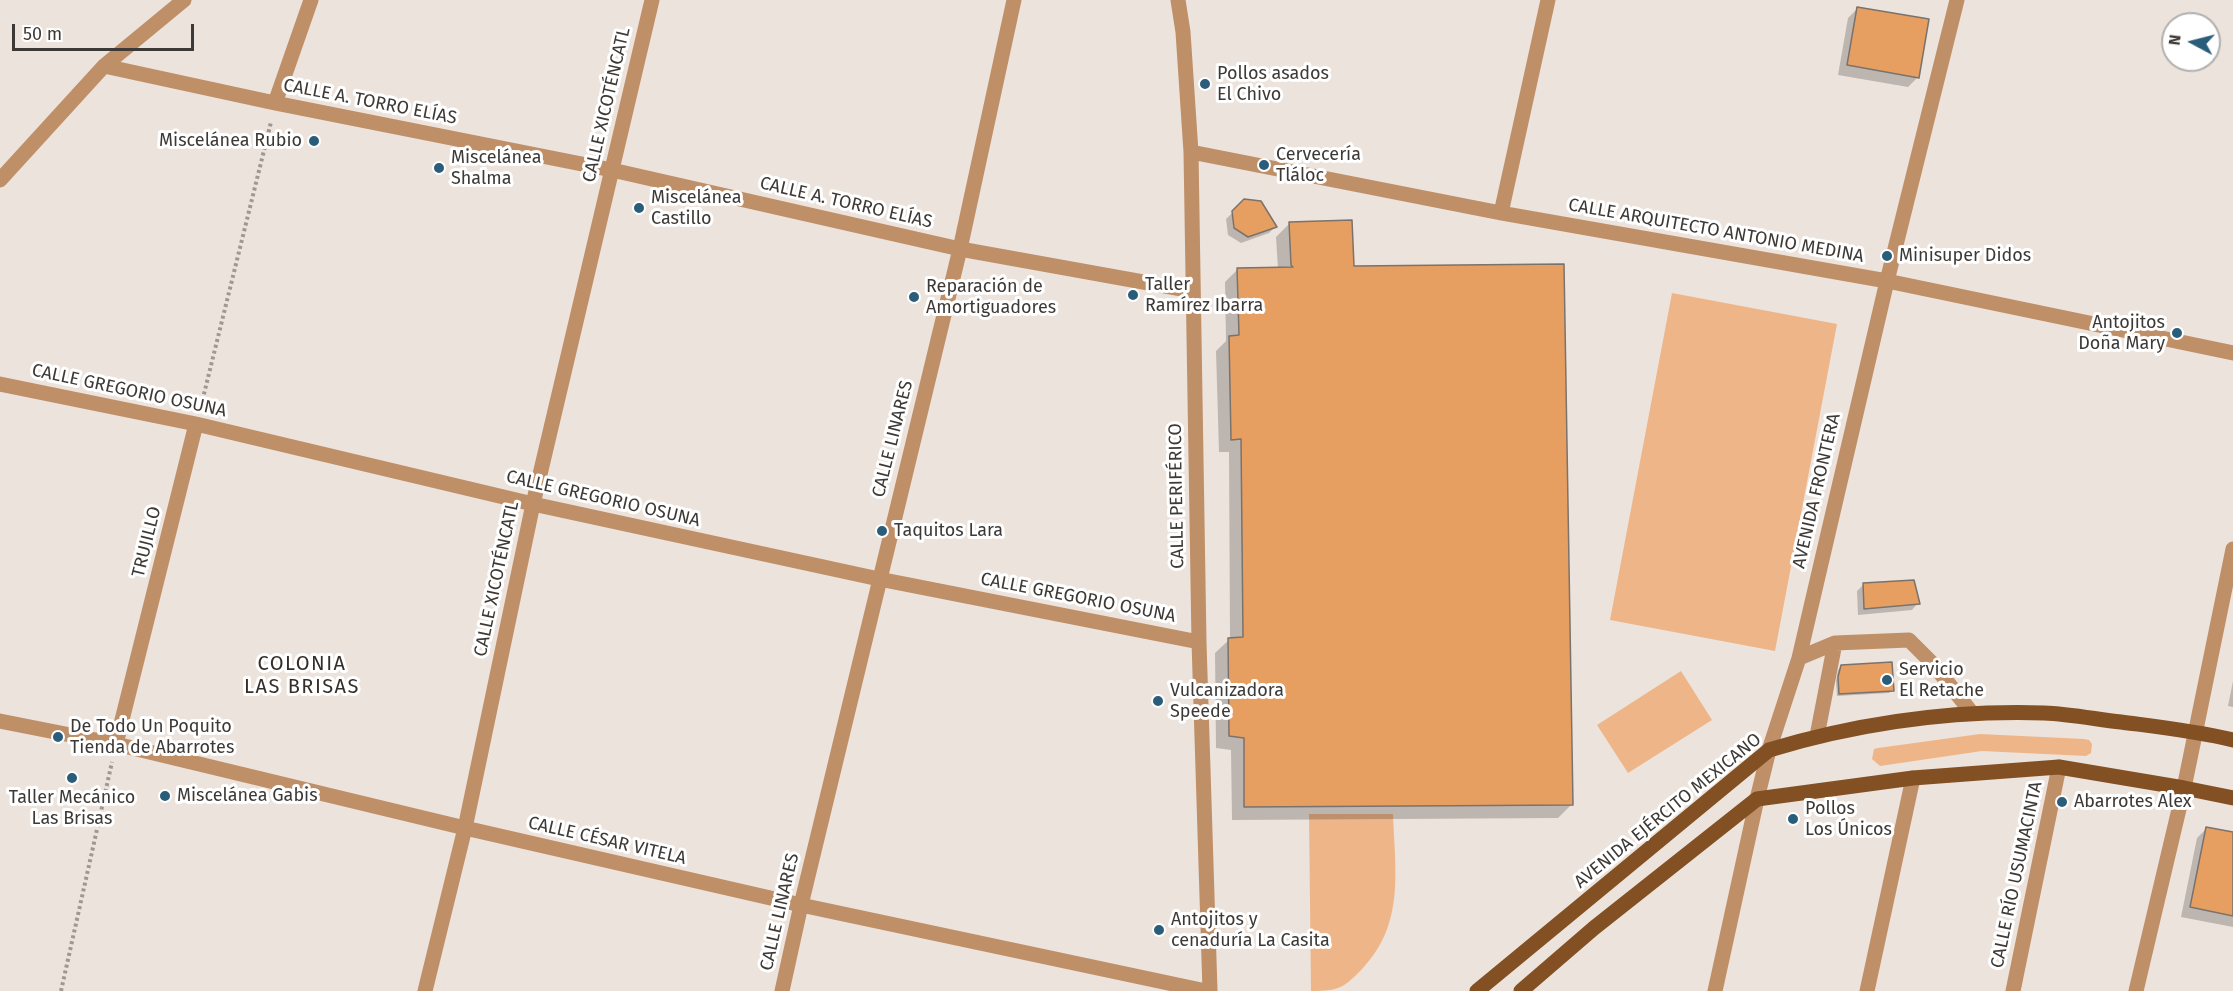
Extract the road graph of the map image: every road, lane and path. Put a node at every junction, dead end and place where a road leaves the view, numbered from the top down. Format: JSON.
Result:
{"nodes":[{"id":1,"x":184,"y":0,"type":"edge"},
{"id":2,"x":311,"y":0,"type":"edge"},
{"id":3,"x":652,"y":0,"type":"edge"},
{"id":4,"x":1014,"y":0,"type":"edge"},
{"id":5,"x":1178,"y":0,"type":"edge"},
{"id":6,"x":1548,"y":0,"type":"edge"},
{"id":7,"x":1958,"y":0,"type":"edge"},
{"id":8,"x":104,"y":66,"type":"junction"},
{"id":9,"x":276,"y":103,"type":"junction"},
{"id":10,"x":1191,"y":152,"type":"junction"},
{"id":11,"x":612,"y":170,"type":"junction"},
{"id":12,"x":0,"y":180,"type":"edge"},
{"id":13,"x":1502,"y":213,"type":"junction"},
{"id":14,"x":960,"y":249,"type":"junction"},
{"id":15,"x":1887,"y":281,"type":"junction"},
{"id":16,"x":1193,"y":291,"type":"junction"},
{"id":17,"x":2233,"y":353,"type":"edge"},
{"id":18,"x":0,"y":384,"type":"edge"},
{"id":19,"x":196,"y":424,"type":"junction"},
{"id":20,"x":533,"y":504,"type":"junction"},
{"id":21,"x":2233,"y":549,"type":"edge"},
{"id":22,"x":879,"y":579,"type":"junction"},
{"id":23,"x":1199,"y":642,"type":"junction"},
{"id":24,"x":1835,"y":643,"type":"junction"},
{"id":25,"x":1798,"y":658,"type":"junction"},
{"id":26,"x":1972,"y":712,"type":"junction"},
{"id":27,"x":0,"y":721,"type":"edge"},
{"id":28,"x":2195,"y":731,"type":"junction"},
{"id":29,"x":1817,"y":736,"type":"junction"},
{"id":30,"x":2233,"y":740,"type":"edge"},
{"id":31,"x":116,"y":744,"type":"junction"},
{"id":32,"x":1769,"y":750,"type":"junction"},
{"id":33,"x":2059,"y":767,"type":"junction"},
{"id":34,"x":1913,"y":778,"type":"junction"},
{"id":35,"x":2184,"y":788,"type":"junction"},
{"id":36,"x":2233,"y":798,"type":"edge"},
{"id":37,"x":1757,"y":799,"type":"junction"},
{"id":38,"x":465,"y":828,"type":"junction"},
{"id":39,"x":801,"y":905,"type":"junction"},
{"id":40,"x":61,"y":991,"type":"edge"},
{"id":41,"x":425,"y":991,"type":"edge"},
{"id":42,"x":782,"y":991,"type":"edge"},
{"id":43,"x":1208,"y":991,"type":"edge"},
{"id":44,"x":1477,"y":991,"type":"edge"},
{"id":45,"x":1521,"y":991,"type":"edge"},
{"id":46,"x":1715,"y":991,"type":"edge"},
{"id":47,"x":1867,"y":991,"type":"edge"},
{"id":48,"x":2013,"y":991,"type":"edge"},
{"id":49,"x":2136,"y":991,"type":"edge"}],
"edges":[{"from":1,"to":8,"type":"street"},
{"from":2,"to":9,"type":"street"},
{"from":3,"to":11,"type":"street","name":"CALLE XICOTÉNCATL"},
{"from":4,"to":14,"type":"street","name":"CALLE LINARES"},
{"from":5,"to":10,"type":"street","name":"CALLE PERIFÉRICO"},
{"from":6,"to":13,"type":"street"},
{"from":7,"to":15,"type":"street","name":"AVENIDA FRONTERA"},
{"from":8,"to":9,"type":"street","name":"CALLE A. TORRO ELÍAS"},
{"from":8,"to":12,"type":"street"},
{"from":9,"to":11,"type":"street","name":"CALLE A. TORRO ELÍAS"},
{"from":9,"to":19,"type":"path"},
{"from":10,"to":13,"type":"street","name":"CALLE ARQUITECTO ANTONIO MEDINA"},
{"from":10,"to":16,"type":"street","name":"CALLE PERIFÉRICO"},
{"from":11,"to":14,"type":"street","name":"CALLE A. TORRO ELÍAS"},
{"from":11,"to":20,"type":"street","name":"CALLE XICOTÉNCATL"},
{"from":13,"to":15,"type":"street","name":"CALLE ARQUITECTO ANTONIO MEDINA"},
{"from":14,"to":16,"type":"street","name":"CALLE A. TORRO ELÍAS"},
{"from":14,"to":22,"type":"street","name":"CALLE LINARES"},
{"from":15,"to":17,"type":"street","name":"CALLE ARQUITECTO ANTONIO MEDINA"},
{"from":15,"to":25,"type":"street","name":"AVENIDA FRONTERA"},
{"from":16,"to":23,"type":"street","name":"CALLE PERIFÉRICO"},
{"from":18,"to":19,"type":"street","name":"CALLE GREGORIO OSUNA"},
{"from":19,"to":20,"type":"street","name":"CALLE GREGORIO OSUNA"},
{"from":19,"to":31,"type":"street","name":"TRUJILLO"},
{"from":20,"to":22,"type":"street","name":"CALLE GREGORIO OSUNA"},
{"from":20,"to":38,"type":"street","name":"CALLE XICOTÉNCATL"},
{"from":21,"to":28,"type":"street"},
{"from":22,"to":23,"type":"street","name":"CALLE GREGORIO OSUNA"},
{"from":22,"to":39,"type":"street","name":"CALLE LINARES"},
{"from":23,"to":43,"type":"street","name":"CALLE PERIFÉRICO"},
{"from":24,"to":25,"type":"street"},
{"from":24,"to":26,"type":"street"},
{"from":24,"to":29,"type":"street"},
{"from":25,"to":32,"type":"street","name":"AVENIDA FRONTERA"},
{"from":26,"to":28,"type":"main road","name":"AVENIDA EJÉRCITO MEXICANO"},
{"from":26,"to":29,"type":"main road","name":"AVENIDA EJÉRCITO MEXICANO"},
{"from":27,"to":31,"type":"street","name":"CALLE CÉSAR VITELA"},
{"from":28,"to":30,"type":"main road","name":"AVENIDA EJÉRCITO MEXICANO"},
{"from":28,"to":35,"type":"street"},
{"from":29,"to":32,"type":"main road","name":"AVENIDA EJÉRCITO MEXICANO"},
{"from":31,"to":38,"type":"street","name":"CALLE CÉSAR VITELA"},
{"from":31,"to":40,"type":"path"},
{"from":32,"to":37,"type":"street","name":"AVENIDA FRONTERA"},
{"from":32,"to":44,"type":"main road","name":"AVENIDA EJÉRCITO MEXICANO"},
{"from":33,"to":34,"type":"main road"},
{"from":33,"to":35,"type":"main road"},
{"from":33,"to":48,"type":"street","name":"CALLE RÍO USUMACINTA"},
{"from":34,"to":37,"type":"main road"},
{"from":34,"to":47,"type":"street"},
{"from":35,"to":36,"type":"main road"},
{"from":35,"to":49,"type":"street"},
{"from":37,"to":45,"type":"main road"},
{"from":37,"to":46,"type":"street","name":"AVENIDA FRONTERA"},
{"from":38,"to":39,"type":"street","name":"CALLE CÉSAR VITELA"},
{"from":38,"to":41,"type":"street","name":"CALLE XICOTÉNCATL"},
{"from":39,"to":42,"type":"street","name":"CALLE LINARES"},
{"from":39,"to":43,"type":"street","name":"CALLE CÉSAR VITELA"}]}
